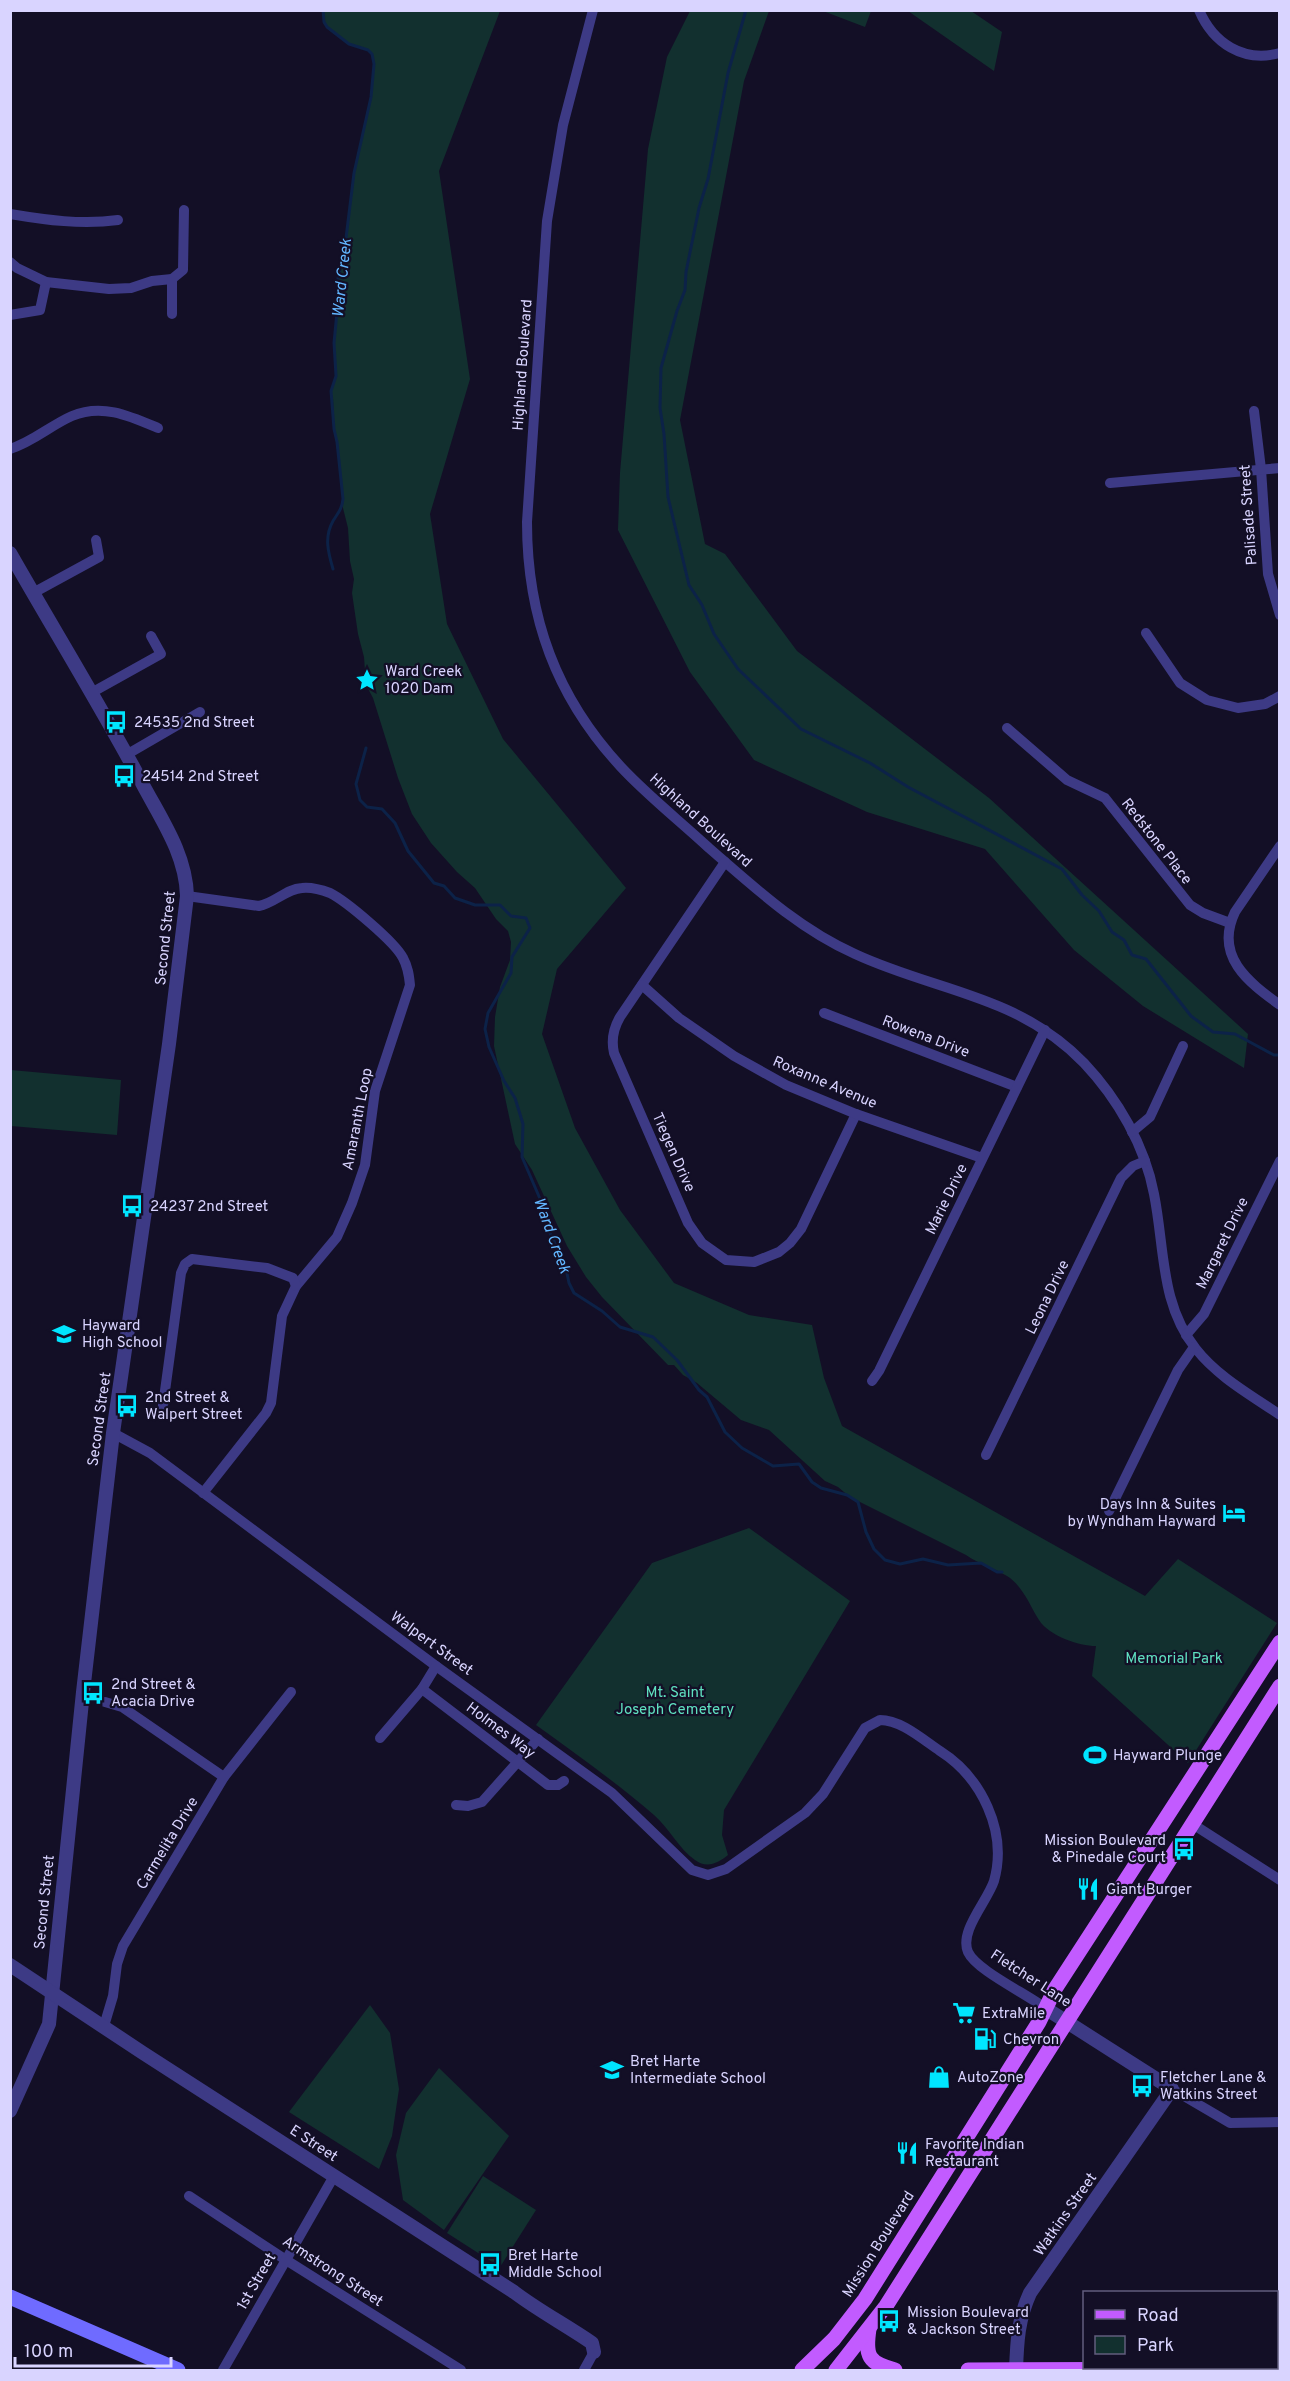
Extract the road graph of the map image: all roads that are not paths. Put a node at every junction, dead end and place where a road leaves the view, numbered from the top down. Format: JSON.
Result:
{"nodes":[{"id":1,"x":593,"y":10,"type":"edge"},
{"id":2,"x":1199,"y":10,"type":"edge"},
{"id":3,"x":1280,"y":53,"type":"edge"},
{"id":4,"x":184,"y":210,"type":"dead end"},
{"id":5,"x":10,"y":214,"type":"edge"},
{"id":6,"x":118,"y":220,"type":"dead end"},
{"id":7,"x":10,"y":262,"type":"edge"},
{"id":8,"x":172,"y":279,"type":"junction"},
{"id":9,"x":45,"y":282,"type":"junction"},
{"id":10,"x":172,"y":314,"type":"dead end"},
{"id":11,"x":10,"y":315,"type":"edge"},
{"id":12,"x":1254,"y":411,"type":"dead end"},
{"id":13,"x":158,"y":428,"type":"dead end"},
{"id":14,"x":10,"y":449,"type":"edge"},
{"id":15,"x":1280,"y":468,"type":"edge"},
{"id":16,"x":1261,"y":469,"type":"junction"},
{"id":17,"x":1110,"y":483,"type":"dead end"},
{"id":18,"x":96,"y":540,"type":"dead end"},
{"id":19,"x":10,"y":553,"type":"edge"},
{"id":20,"x":33,"y":593,"type":"junction"},
{"id":21,"x":1280,"y":615,"type":"edge"},
{"id":22,"x":1146,"y":633,"type":"dead end"},
{"id":23,"x":151,"y":636,"type":"dead end"},
{"id":24,"x":91,"y":693,"type":"junction"},
{"id":25,"x":1280,"y":696,"type":"edge"},
{"id":26,"x":200,"y":712,"type":"dead end"},
{"id":27,"x":1007,"y":728,"type":"dead end"},
{"id":28,"x":126,"y":755,"type":"junction"},
{"id":29,"x":1280,"y":846,"type":"edge"},
{"id":30,"x":725,"y":862,"type":"junction"},
{"id":31,"x":187,"y":896,"type":"junction"},
{"id":32,"x":1230,"y":923,"type":"junction"},
{"id":33,"x":642,"y":985,"type":"junction"},
{"id":34,"x":1280,"y":1005,"type":"edge"},
{"id":35,"x":824,"y":1013,"type":"dead end"},
{"id":36,"x":1045,"y":1030,"type":"junction"},
{"id":37,"x":1183,"y":1046,"type":"dead end"},
{"id":38,"x":1017,"y":1087,"type":"junction"},
{"id":39,"x":856,"y":1113,"type":"junction"},
{"id":40,"x":1132,"y":1132,"type":"junction"},
{"id":41,"x":982,"y":1158,"type":"junction"},
{"id":42,"x":1145,"y":1161,"type":"junction"},
{"id":43,"x":1280,"y":1161,"type":"edge"},
{"id":44,"x":296,"y":1286,"type":"junction"},
{"id":45,"x":1186,"y":1335,"type":"junction"},
{"id":46,"x":1194,"y":1347,"type":"junction"},
{"id":47,"x":873,"y":1381,"type":"dead end"},
{"id":48,"x":162,"y":1413,"type":"dead end"},
{"id":49,"x":1280,"y":1415,"type":"edge"},
{"id":50,"x":113,"y":1433,"type":"junction"},
{"id":51,"x":986,"y":1455,"type":"dead end"},
{"id":52,"x":203,"y":1493,"type":"junction"},
{"id":53,"x":1109,"y":1511,"type":"dead end"},
{"id":54,"x":1280,"y":1642,"type":"edge"},
{"id":55,"x":436,"y":1666,"type":"junction"},
{"id":56,"x":1280,"y":1686,"type":"edge"},
{"id":57,"x":422,"y":1689,"type":"junction"},
{"id":58,"x":291,"y":1692,"type":"dead end"},
{"id":59,"x":105,"y":1702,"type":"dead end"},
{"id":60,"x":380,"y":1738,"type":"dead end"},
{"id":61,"x":538,"y":1739,"type":"junction"},
{"id":62,"x":518,"y":1762,"type":"junction"},
{"id":63,"x":224,"y":1777,"type":"junction"},
{"id":64,"x":564,"y":1781,"type":"dead end"},
{"id":65,"x":456,"y":1804,"type":"dead end"},
{"id":66,"x":1191,"y":1823,"type":"junction"},
{"id":67,"x":726,"y":1869,"type":"joint"},
{"id":68,"x":1280,"y":1880,"type":"edge"},
{"id":69,"x":10,"y":1965,"type":"edge"},
{"id":70,"x":53,"y":1992,"type":"junction"},
{"id":71,"x":1045,"y":2008,"type":"junction"},
{"id":72,"x":1065,"y":2021,"type":"junction"},
{"id":73,"x":104,"y":2026,"type":"junction"},
{"id":74,"x":1172,"y":2088,"type":"junction"},
{"id":75,"x":10,"y":2111,"type":"edge"},
{"id":76,"x":1280,"y":2122,"type":"edge"},
{"id":77,"x":334,"y":2176,"type":"junction"},
{"id":78,"x":189,"y":2196,"type":"dead end"},
{"id":79,"x":286,"y":2260,"type":"junction"},
{"id":80,"x":10,"y":2297,"type":"edge"},
{"id":81,"x":869,"y":2329,"type":"junction"},
{"id":82,"x":594,"y":2352,"type":"joint"},
{"id":83,"x":1280,"y":2369,"type":"edge"},
{"id":84,"x":178,"y":2370,"type":"edge"},
{"id":85,"x":223,"y":2370,"type":"edge"},
{"id":86,"x":461,"y":2370,"type":"edge"},
{"id":87,"x":584,"y":2370,"type":"edge"},
{"id":88,"x":802,"y":2370,"type":"edge"},
{"id":89,"x":836,"y":2370,"type":"edge"},
{"id":90,"x":895,"y":2370,"type":"edge"},
{"id":91,"x":968,"y":2370,"type":"edge"},
{"id":92,"x":1016,"y":2370,"type":"edge"}],
"edges":[{"from":1,"to":30,"type":"street","name":"Highland Boulevard"},
{"from":2,"to":3,"type":"street"},
{"from":4,"to":8,"type":"street"},
{"from":5,"to":6,"type":"street"},
{"from":7,"to":9,"type":"street"},
{"from":8,"to":9,"type":"street"},
{"from":8,"to":10,"type":"street"},
{"from":9,"to":11,"type":"street"},
{"from":12,"to":16,"type":"street","name":"Palisade Street"},
{"from":13,"to":14,"type":"street"},
{"from":15,"to":16,"type":"street"},
{"from":16,"to":17,"type":"street"},
{"from":16,"to":21,"type":"street","name":"Palisade Street"},
{"from":18,"to":20,"type":"street"},
{"from":19,"to":20,"type":"street","name":"Second Street"},
{"from":20,"to":24,"type":"street","name":"Second Street"},
{"from":22,"to":25,"type":"street"},
{"from":23,"to":24,"type":"street"},
{"from":24,"to":28,"type":"street","name":"Second Street"},
{"from":26,"to":28,"type":"street"},
{"from":27,"to":32,"type":"street","name":"Redstone Place"},
{"from":28,"to":31,"type":"street","name":"Second Street"},
{"from":29,"to":32,"type":"street"},
{"from":30,"to":33,"type":"street","name":"Tiegen Drive"},
{"from":30,"to":36,"type":"street","name":"Highland Boulevard"},
{"from":31,"to":44,"type":"street","name":"Amaranth Loop"},
{"from":31,"to":50,"type":"street","name":"Second Street"},
{"from":32,"to":34,"type":"street"},
{"from":33,"to":39,"type":"street","name":"Roxanne Avenue"},
{"from":33,"to":39,"type":"street","name":"Tiegen Drive"},
{"from":35,"to":38,"type":"street","name":"Rowena Drive"},
{"from":36,"to":38,"type":"street","name":"Marie Drive"},
{"from":36,"to":40,"type":"street","name":"Highland Boulevard"},
{"from":37,"to":40,"type":"street"},
{"from":38,"to":41,"type":"street","name":"Marie Drive"},
{"from":39,"to":41,"type":"street","name":"Roxanne Avenue"},
{"from":40,"to":42,"type":"street","name":"Highland Boulevard"},
{"from":41,"to":47,"type":"street","name":"Marie Drive"},
{"from":42,"to":45,"type":"street","name":"Highland Boulevard"},
{"from":42,"to":51,"type":"street","name":"Leona Drive"},
{"from":43,"to":45,"type":"street","name":"Margaret Drive"},
{"from":44,"to":48,"type":"street"},
{"from":44,"to":52,"type":"street","name":"Amaranth Loop"},
{"from":45,"to":46,"type":"street","name":"Highland Boulevard"},
{"from":46,"to":49,"type":"street","name":"Highland Boulevard"},
{"from":46,"to":53,"type":"street"},
{"from":50,"to":52,"type":"street","name":"Walpert Street"},
{"from":50,"to":70,"type":"street","name":"Second Street"},
{"from":52,"to":55,"type":"street","name":"Walpert Street"},
{"from":54,"to":71,"type":"main road","name":"Mission Boulevard"},
{"from":55,"to":57,"type":"street"},
{"from":55,"to":61,"type":"street","name":"Walpert Street"},
{"from":56,"to":66,"type":"main road"},
{"from":57,"to":60,"type":"street"},
{"from":57,"to":62,"type":"street","name":"Holmes Way"},
{"from":58,"to":63,"type":"street","name":"Carmelita Drive"},
{"from":59,"to":63,"type":"street"},
{"from":61,"to":62,"type":"street"},
{"from":61,"to":67,"type":"street","name":"Walpert Street"},
{"from":62,"to":64,"type":"street","name":"Holmes Way"},
{"from":62,"to":65,"type":"street"},
{"from":63,"to":73,"type":"street","name":"Carmelita Drive"},
{"from":66,"to":68,"type":"street"},
{"from":66,"to":72,"type":"main road"},
{"from":67,"to":71,"type":"street","name":"Fletcher Lane"},
{"from":69,"to":70,"type":"street","name":"E Street"},
{"from":70,"to":73,"type":"street","name":"E Street"},
{"from":70,"to":75,"type":"street","name":"Second Street"},
{"from":71,"to":72,"type":"street","name":"Fletcher Lane"},
{"from":71,"to":88,"type":"main road","name":"Mission Boulevard"},
{"from":72,"to":74,"type":"street","name":"Fletcher Lane"},
{"from":72,"to":81,"type":"main road"},
{"from":73,"to":77,"type":"street","name":"E Street"},
{"from":74,"to":76,"type":"street","name":"Fletcher Lane"},
{"from":74,"to":92,"type":"street","name":"Watkins Street"},
{"from":77,"to":79,"type":"street","name":"1st Street"},
{"from":77,"to":82,"type":"street","name":"E Street"},
{"from":78,"to":79,"type":"street","name":"Armstrong Street"},
{"from":79,"to":85,"type":"street","name":"1st Street"},
{"from":79,"to":86,"type":"street","name":"Armstrong Street"},
{"from":80,"to":84,"type":"main road"},
{"from":81,"to":89,"type":"main road"},
{"from":81,"to":90,"type":"main road"},
{"from":82,"to":87,"type":"street"},
{"from":83,"to":92,"type":"main road"},
{"from":91,"to":92,"type":"main road"}]}
